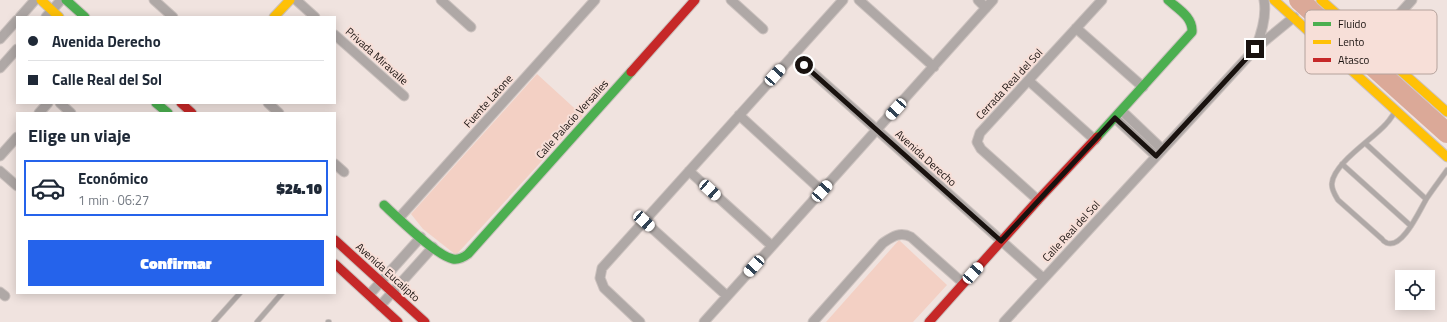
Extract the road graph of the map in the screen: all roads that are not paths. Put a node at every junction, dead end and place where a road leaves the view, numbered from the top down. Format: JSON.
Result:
{"nodes":[{"id":1,"x":35,"y":0,"type":"edge"},
{"id":2,"x":41,"y":0,"type":"edge"},
{"id":3,"x":61,"y":0,"type":"edge"},
{"id":4,"x":66,"y":0,"type":"edge"},
{"id":5,"x":154,"y":0,"type":"edge"},
{"id":6,"x":290,"y":0,"type":"edge"},
{"id":7,"x":296,"y":0,"type":"edge"},
{"id":8,"x":441,"y":0,"type":"edge"},
{"id":9,"x":595,"y":0,"type":"edge"},
{"id":10,"x":695,"y":0,"type":"edge"},
{"id":11,"x":731,"y":0,"type":"edge"},
{"id":12,"x":843,"y":0,"type":"edge"},
{"id":13,"x":859,"y":0,"type":"edge"},
{"id":14,"x":978,"y":0,"type":"edge"},
{"id":15,"x":993,"y":0,"type":"edge"},
{"id":16,"x":1102,"y":0,"type":"edge"},
{"id":17,"x":1168,"y":0,"type":"edge"},
{"id":18,"x":1264,"y":0,"type":"edge"},
{"id":19,"x":1274,"y":0,"type":"edge"},
{"id":20,"x":1321,"y":0,"type":"edge"},
{"id":21,"x":1412,"y":0,"type":"edge"},
{"id":22,"x":1328,"y":3,"type":"edge"},
{"id":23,"x":986,"y":8,"type":"junction"},
{"id":24,"x":1336,"y":10,"type":"edge"},
{"id":25,"x":1403,"y":10,"type":"edge"},
{"id":26,"x":49,"y":14,"type":"edge"},
{"id":27,"x":21,"y":16,"type":"edge"},
{"id":28,"x":84,"y":16,"type":"edge"},
{"id":29,"x":172,"y":16,"type":"edge"},
{"id":30,"x":275,"y":16,"type":"edge"},
{"id":31,"x":314,"y":16,"type":"edge"},
{"id":32,"x":1294,"y":18,"type":"junction"},
{"id":33,"x":16,"y":22,"type":"edge"},
{"id":34,"x":471,"y":27,"type":"dead end"},
{"id":35,"x":1076,"y":28,"type":"junction"},
{"id":36,"x":1305,"y":28,"type":"edge"},
{"id":37,"x":763,"y":29,"type":"dead end"},
{"id":38,"x":336,"y":36,"type":"edge"},
{"id":39,"x":0,"y":39,"type":"edge"},
{"id":40,"x":1255,"y":49,"type":"junction"},
{"id":41,"x":16,"y":50,"type":"edge"},
{"id":42,"x":793,"y":55,"type":"junction"},
{"id":43,"x":934,"y":67,"type":"junction"},
{"id":44,"x":0,"y":68,"type":"edge"},
{"id":45,"x":1356,"y":74,"type":"edge"},
{"id":46,"x":1406,"y":74,"type":"edge"},
{"id":47,"x":1029,"y":81,"type":"junction"},
{"id":48,"x":1143,"y":87,"type":"junction"},
{"id":49,"x":404,"y":96,"type":"dead end"},
{"id":50,"x":47,"y":104,"type":"edge"},
{"id":51,"x":61,"y":104,"type":"edge"},
{"id":52,"x":157,"y":104,"type":"edge"},
{"id":53,"x":181,"y":104,"type":"edge"},
{"id":54,"x":196,"y":104,"type":"edge"},
{"id":55,"x":269,"y":104,"type":"edge"},
{"id":56,"x":1396,"y":110,"type":"junction"},
{"id":57,"x":40,"y":112,"type":"edge"},
{"id":58,"x":70,"y":112,"type":"edge"},
{"id":59,"x":167,"y":112,"type":"edge"},
{"id":60,"x":190,"y":112,"type":"edge"},
{"id":61,"x":278,"y":112,"type":"edge"},
{"id":62,"x":1447,"y":112,"type":"edge"},
{"id":63,"x":1118,"y":114,"type":"junction"},
{"id":64,"x":739,"y":116,"type":"junction"},
{"id":65,"x":876,"y":130,"type":"junction"},
{"id":66,"x":16,"y":138,"type":"edge"},
{"id":67,"x":1095,"y":140,"type":"junction"},
{"id":68,"x":1365,"y":143,"type":"junction"},
{"id":69,"x":1162,"y":149,"type":"junction"},
{"id":70,"x":0,"y":156,"type":"edge"},
{"id":71,"x":1156,"y":156,"type":"junction"},
{"id":72,"x":1447,"y":157,"type":"edge"},
{"id":73,"x":1342,"y":164,"type":"junction"},
{"id":74,"x":336,"y":165,"type":"edge"},
{"id":75,"x":1447,"y":170,"type":"edge"},
{"id":76,"x":0,"y":171,"type":"edge"},
{"id":77,"x":689,"y":171,"type":"junction"},
{"id":78,"x":344,"y":172,"type":"dead end"},
{"id":79,"x":16,"y":185,"type":"edge"},
{"id":80,"x":822,"y":191,"type":"junction"},
{"id":81,"x":1426,"y":199,"type":"junction"},
{"id":82,"x":1038,"y":200,"type":"junction"},
{"id":83,"x":384,"y":205,"type":"dead end"},
{"id":84,"x":399,"y":218,"type":"junction"},
{"id":85,"x":644,"y":221,"type":"junction"},
{"id":86,"x":1411,"y":226,"type":"junction"},
{"id":87,"x":421,"y":237,"type":"junction"},
{"id":88,"x":336,"y":241,"type":"edge"},
{"id":89,"x":1001,"y":241,"type":"junction"},
{"id":90,"x":772,"y":246,"type":"junction"},
{"id":91,"x":433,"y":247,"type":"junction"},
{"id":92,"x":336,"y":265,"type":"edge"},
{"id":93,"x":1043,"y":278,"type":"junction"},
{"id":94,"x":382,"y":281,"type":"junction"},
{"id":95,"x":963,"y":284,"type":"junction"},
{"id":96,"x":392,"y":292,"type":"junction"},
{"id":97,"x":239,"y":294,"type":"edge"},
{"id":98,"x":281,"y":294,"type":"edge"},
{"id":99,"x":369,"y":295,"type":"junction"},
{"id":100,"x":727,"y":296,"type":"junction"},
{"id":101,"x":380,"y":306,"type":"junction"},
{"id":102,"x":214,"y":322,"type":"edge"},
{"id":103,"x":257,"y":322,"type":"edge"},
{"id":104,"x":398,"y":322,"type":"edge"},
{"id":105,"x":426,"y":322,"type":"edge"},
{"id":106,"x":640,"y":322,"type":"edge"},
{"id":107,"x":704,"y":322,"type":"edge"},
{"id":108,"x":813,"y":322,"type":"edge"},
{"id":109,"x":929,"y":322,"type":"edge"},
{"id":110,"x":1004,"y":322,"type":"edge"}],
"edges":[{"from":1,"to":27,"type":"street"},
{"from":2,"to":26,"type":"street"},
{"from":3,"to":26,"type":"street"},
{"from":4,"to":28,"type":"street"},
{"from":5,"to":29,"type":"street"},
{"from":6,"to":30,"type":"street"},
{"from":7,"to":31,"type":"street"},
{"from":8,"to":34,"type":"street"},
{"from":9,"to":84,"type":"street","name":"Fuente Latone"},
{"from":10,"to":91,"type":"street","name":"Calle Palacio Versalles"},
{"from":11,"to":37,"type":"street"},
{"from":12,"to":42,"type":"street"},
{"from":13,"to":43,"type":"street"},
{"from":14,"to":23,"type":"street"},
{"from":15,"to":23,"type":"street"},
{"from":16,"to":35,"type":"street","name":"Cerrada Real del Sol"},
{"from":17,"to":48,"type":"street"},
{"from":18,"to":40,"type":"street","name":"Calle Real del Sol"},
{"from":19,"to":32,"type":"street"},
{"from":20,"to":22,"type":"street"},
{"from":21,"to":25,"type":"street"},
{"from":22,"to":24,"type":"street"},
{"from":23,"to":43,"type":"street"},
{"from":32,"to":36,"type":"street"},
{"from":32,"to":40,"type":"street","name":"Calle Real del Sol"},
{"from":33,"to":39,"type":"street"},
{"from":35,"to":47,"type":"street","name":"Cerrada Real del Sol"},
{"from":35,"to":48,"type":"street"},
{"from":38,"to":49,"type":"street","name":"Privada Miravalle"},
{"from":40,"to":69,"type":"street","name":"Calle Real del Sol"},
{"from":41,"to":44,"type":"street"},
{"from":42,"to":64,"type":"street"},
{"from":42,"to":65,"type":"street","name":"Avenida Derecho"},
{"from":43,"to":65,"type":"street"},
{"from":45,"to":56,"type":"street"},
{"from":46,"to":62,"type":"street"},
{"from":47,"to":67,"type":"street"},
{"from":47,"to":82,"type":"street","name":"Cerrada Real del Sol"},
{"from":48,"to":63,"type":"street"},
{"from":50,"to":57,"type":"street"},
{"from":51,"to":58,"type":"street"},
{"from":52,"to":59,"type":"street"},
{"from":53,"to":60,"type":"street"},
{"from":54,"to":60,"type":"street"},
{"from":55,"to":61,"type":"street"},
{"from":56,"to":68,"type":"lane"},
{"from":56,"to":72,"type":"street"},
{"from":63,"to":67,"type":"street"},
{"from":63,"to":69,"type":"street"},
{"from":63,"to":71,"type":"street"},
{"from":64,"to":77,"type":"street"},
{"from":64,"to":80,"type":"street"},
{"from":65,"to":80,"type":"street"},
{"from":65,"to":89,"type":"street","name":"Avenida Derecho"},
{"from":66,"to":70,"type":"street"},
{"from":67,"to":82,"type":"street"},
{"from":68,"to":73,"type":"lane"},
{"from":68,"to":81,"type":"lane"},
{"from":69,"to":71,"type":"street","name":"Calle Real del Sol"},
{"from":71,"to":93,"type":"street","name":"Calle Real del Sol"},
{"from":73,"to":86,"type":"lane"},
{"from":73,"to":86,"type":"lane"},
{"from":74,"to":78,"type":"street"},
{"from":75,"to":81,"type":"lane"},
{"from":76,"to":79,"type":"street"},
{"from":77,"to":85,"type":"street"},
{"from":77,"to":90,"type":"street"},
{"from":80,"to":90,"type":"street"},
{"from":81,"to":86,"type":"lane"},
{"from":82,"to":89,"type":"street"},
{"from":83,"to":84,"type":"street"},
{"from":84,"to":87,"type":"street"},
{"from":85,"to":100,"type":"street"},
{"from":85,"to":106,"type":"street"},
{"from":87,"to":91,"type":"street"},
{"from":87,"to":94,"type":"street"},
{"from":88,"to":94,"type":"street","name":"Avenida Eucalipto"},
{"from":89,"to":93,"type":"street","name":"Avenida Derecho"},
{"from":89,"to":95,"type":"street"},
{"from":90,"to":100,"type":"street"},
{"from":91,"to":96,"type":"street"},
{"from":92,"to":99,"type":"street"},
{"from":93,"to":110,"type":"street","name":"Calle Real del Sol"},
{"from":94,"to":96,"type":"street","name":"Avenida Eucalipto"},
{"from":94,"to":99,"type":"street"},
{"from":95,"to":108,"type":"street"},
{"from":95,"to":109,"type":"street"},
{"from":96,"to":101,"type":"street"},
{"from":96,"to":105,"type":"street","name":"Avenida Eucalipto"},
{"from":97,"to":102,"type":"lane"},
{"from":98,"to":103,"type":"lane"},
{"from":99,"to":101,"type":"street"},
{"from":100,"to":107,"type":"street"},
{"from":101,"to":104,"type":"street"}]}
